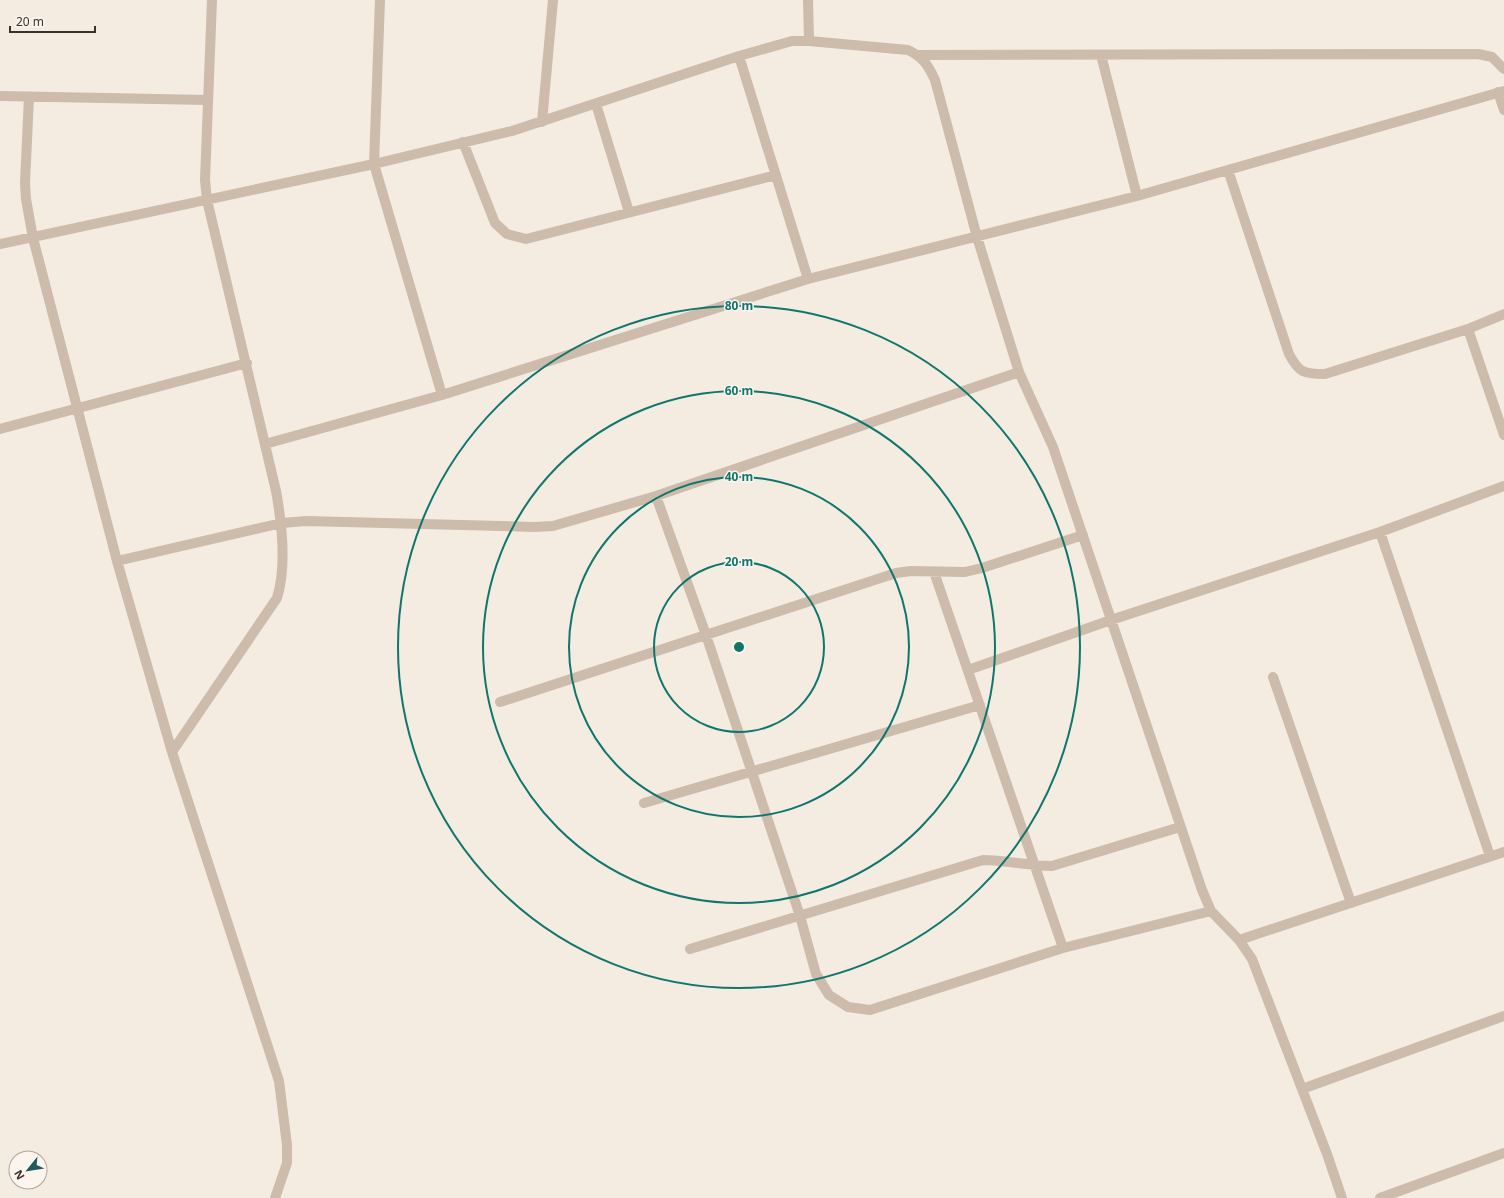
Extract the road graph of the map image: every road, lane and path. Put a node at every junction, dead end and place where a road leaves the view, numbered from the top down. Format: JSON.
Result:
{"nodes":[{"id":1,"x":212,"y":0,"type":"edge"},
{"id":2,"x":380,"y":0,"type":"edge"},
{"id":3,"x":553,"y":0,"type":"edge"},
{"id":4,"x":808,"y":0,"type":"edge"},
{"id":5,"x":809,"y":41,"type":"junction"},
{"id":6,"x":919,"y":55,"type":"junction"},
{"id":7,"x":1101,"y":55,"type":"junction"},
{"id":8,"x":739,"y":56,"type":"junction"},
{"id":9,"x":1504,"y":69,"type":"edge"},
{"id":10,"x":1501,"y":92,"type":"edge"},
{"id":11,"x":0,"y":96,"type":"edge"},
{"id":12,"x":29,"y":97,"type":"junction"},
{"id":13,"x":208,"y":100,"type":"junction"},
{"id":14,"x":596,"y":104,"type":"junction"},
{"id":15,"x":1504,"y":110,"type":"edge"},
{"id":16,"x":542,"y":122,"type":"junction"},
{"id":17,"x":464,"y":142,"type":"junction"},
{"id":18,"x":374,"y":164,"type":"junction"},
{"id":19,"x":1228,"y":170,"type":"junction"},
{"id":20,"x":776,"y":175,"type":"junction"},
{"id":21,"x":1137,"y":196,"type":"junction"},
{"id":22,"x":207,"y":200,"type":"junction"},
{"id":23,"x":629,"y":212,"type":"junction"},
{"id":24,"x":977,"y":237,"type":"junction"},
{"id":25,"x":33,"y":238,"type":"junction"},
{"id":26,"x":0,"y":244,"type":"edge"},
{"id":27,"x":808,"y":278,"type":"junction"},
{"id":28,"x":1504,"y":314,"type":"edge"},
{"id":29,"x":1468,"y":329,"type":"junction"},
{"id":30,"x":247,"y":363,"type":"junction"},
{"id":31,"x":1019,"y":372,"type":"junction"},
{"id":32,"x":442,"y":395,"type":"junction"},
{"id":33,"x":78,"y":408,"type":"junction"},
{"id":34,"x":0,"y":429,"type":"edge"},
{"id":35,"x":1504,"y":435,"type":"edge"},
{"id":36,"x":265,"y":444,"type":"junction"},
{"id":37,"x":1504,"y":486,"type":"edge"},
{"id":38,"x":656,"y":496,"type":"junction"},
{"id":39,"x":282,"y":523,"type":"junction"},
{"id":40,"x":1380,"y":532,"type":"junction"},
{"id":41,"x":1083,"y":535,"type":"junction"},
{"id":42,"x":117,"y":561,"type":"junction"},
{"id":43,"x":934,"y":572,"type":"junction"},
{"id":44,"x":1111,"y":620,"type":"junction"},
{"id":45,"x":706,"y":635,"type":"junction"},
{"id":46,"x":968,"y":670,"type":"junction"},
{"id":47,"x":1273,"y":677,"type":"dead end"},
{"id":48,"x":500,"y":702,"type":"dead end"},
{"id":49,"x":980,"y":705,"type":"junction"},
{"id":50,"x":172,"y":752,"type":"junction"},
{"id":51,"x":752,"y":772,"type":"junction"},
{"id":52,"x":644,"y":803,"type":"dead end"},
{"id":53,"x":1180,"y":827,"type":"junction"},
{"id":54,"x":1504,"y":852,"type":"edge"},
{"id":55,"x":1490,"y":856,"type":"junction"},
{"id":56,"x":1035,"y":866,"type":"junction"},
{"id":57,"x":1351,"y":903,"type":"junction"},
{"id":58,"x":1211,"y":911,"type":"junction"},
{"id":59,"x":800,"y":916,"type":"junction"},
{"id":60,"x":1239,"y":940,"type":"junction"},
{"id":61,"x":1063,"y":948,"type":"junction"},
{"id":62,"x":690,"y":949,"type":"dead end"},
{"id":63,"x":1504,"y":1016,"type":"edge"},
{"id":64,"x":1302,"y":1089,"type":"junction"},
{"id":65,"x":1504,"y":1153,"type":"edge"},
{"id":66,"x":275,"y":1198,"type":"edge"},
{"id":67,"x":1342,"y":1198,"type":"edge"},
{"id":68,"x":1380,"y":1198,"type":"edge"}],
"edges":[{"from":1,"to":13,"type":"street"},
{"from":2,"to":18,"type":"street"},
{"from":3,"to":16,"type":"street"},
{"from":4,"to":5,"type":"street"},
{"from":5,"to":6,"type":"street"},
{"from":5,"to":8,"type":"street"},
{"from":6,"to":7,"type":"street"},
{"from":6,"to":24,"type":"street"},
{"from":7,"to":9,"type":"street"},
{"from":7,"to":21,"type":"street"},
{"from":8,"to":14,"type":"street"},
{"from":8,"to":20,"type":"street"},
{"from":10,"to":15,"type":"street"},
{"from":10,"to":19,"type":"street"},
{"from":11,"to":12,"type":"street"},
{"from":12,"to":13,"type":"street"},
{"from":12,"to":25,"type":"street"},
{"from":13,"to":22,"type":"street"},
{"from":14,"to":16,"type":"street"},
{"from":14,"to":23,"type":"street"},
{"from":16,"to":17,"type":"street"},
{"from":17,"to":18,"type":"street"},
{"from":17,"to":23,"type":"street"},
{"from":18,"to":22,"type":"street"},
{"from":18,"to":32,"type":"street"},
{"from":19,"to":21,"type":"street"},
{"from":19,"to":29,"type":"street"},
{"from":20,"to":23,"type":"street"},
{"from":20,"to":27,"type":"street"},
{"from":21,"to":24,"type":"street"},
{"from":22,"to":25,"type":"street"},
{"from":22,"to":30,"type":"street"},
{"from":24,"to":27,"type":"street"},
{"from":24,"to":31,"type":"street"},
{"from":25,"to":26,"type":"street"},
{"from":25,"to":33,"type":"street"},
{"from":27,"to":32,"type":"street"},
{"from":28,"to":29,"type":"street"},
{"from":29,"to":35,"type":"street"},
{"from":30,"to":33,"type":"street"},
{"from":30,"to":36,"type":"street"},
{"from":31,"to":38,"type":"street"},
{"from":31,"to":41,"type":"street"},
{"from":32,"to":36,"type":"street"},
{"from":33,"to":34,"type":"street"},
{"from":33,"to":42,"type":"street"},
{"from":36,"to":39,"type":"street"},
{"from":37,"to":40,"type":"street"},
{"from":38,"to":39,"type":"street"},
{"from":38,"to":45,"type":"street"},
{"from":39,"to":42,"type":"street"},
{"from":39,"to":50,"type":"street"},
{"from":40,"to":44,"type":"street"},
{"from":40,"to":55,"type":"street"},
{"from":41,"to":43,"type":"street"},
{"from":41,"to":44,"type":"street"},
{"from":42,"to":50,"type":"street"},
{"from":43,"to":45,"type":"street"},
{"from":43,"to":46,"type":"street"},
{"from":44,"to":46,"type":"street"},
{"from":44,"to":53,"type":"street"},
{"from":45,"to":48,"type":"street"},
{"from":45,"to":51,"type":"street"},
{"from":46,"to":49,"type":"street"},
{"from":47,"to":57,"type":"street"},
{"from":49,"to":51,"type":"street"},
{"from":49,"to":56,"type":"street"},
{"from":50,"to":66,"type":"street"},
{"from":51,"to":52,"type":"street"},
{"from":51,"to":59,"type":"street"},
{"from":53,"to":56,"type":"street"},
{"from":53,"to":58,"type":"street"},
{"from":54,"to":55,"type":"street"},
{"from":55,"to":57,"type":"street"},
{"from":56,"to":59,"type":"street"},
{"from":56,"to":61,"type":"street"},
{"from":57,"to":60,"type":"street"},
{"from":58,"to":60,"type":"street"},
{"from":58,"to":61,"type":"street"},
{"from":59,"to":61,"type":"street"},
{"from":59,"to":62,"type":"street"},
{"from":60,"to":64,"type":"street"},
{"from":63,"to":64,"type":"street"},
{"from":64,"to":67,"type":"street"},
{"from":65,"to":68,"type":"street"}]}
